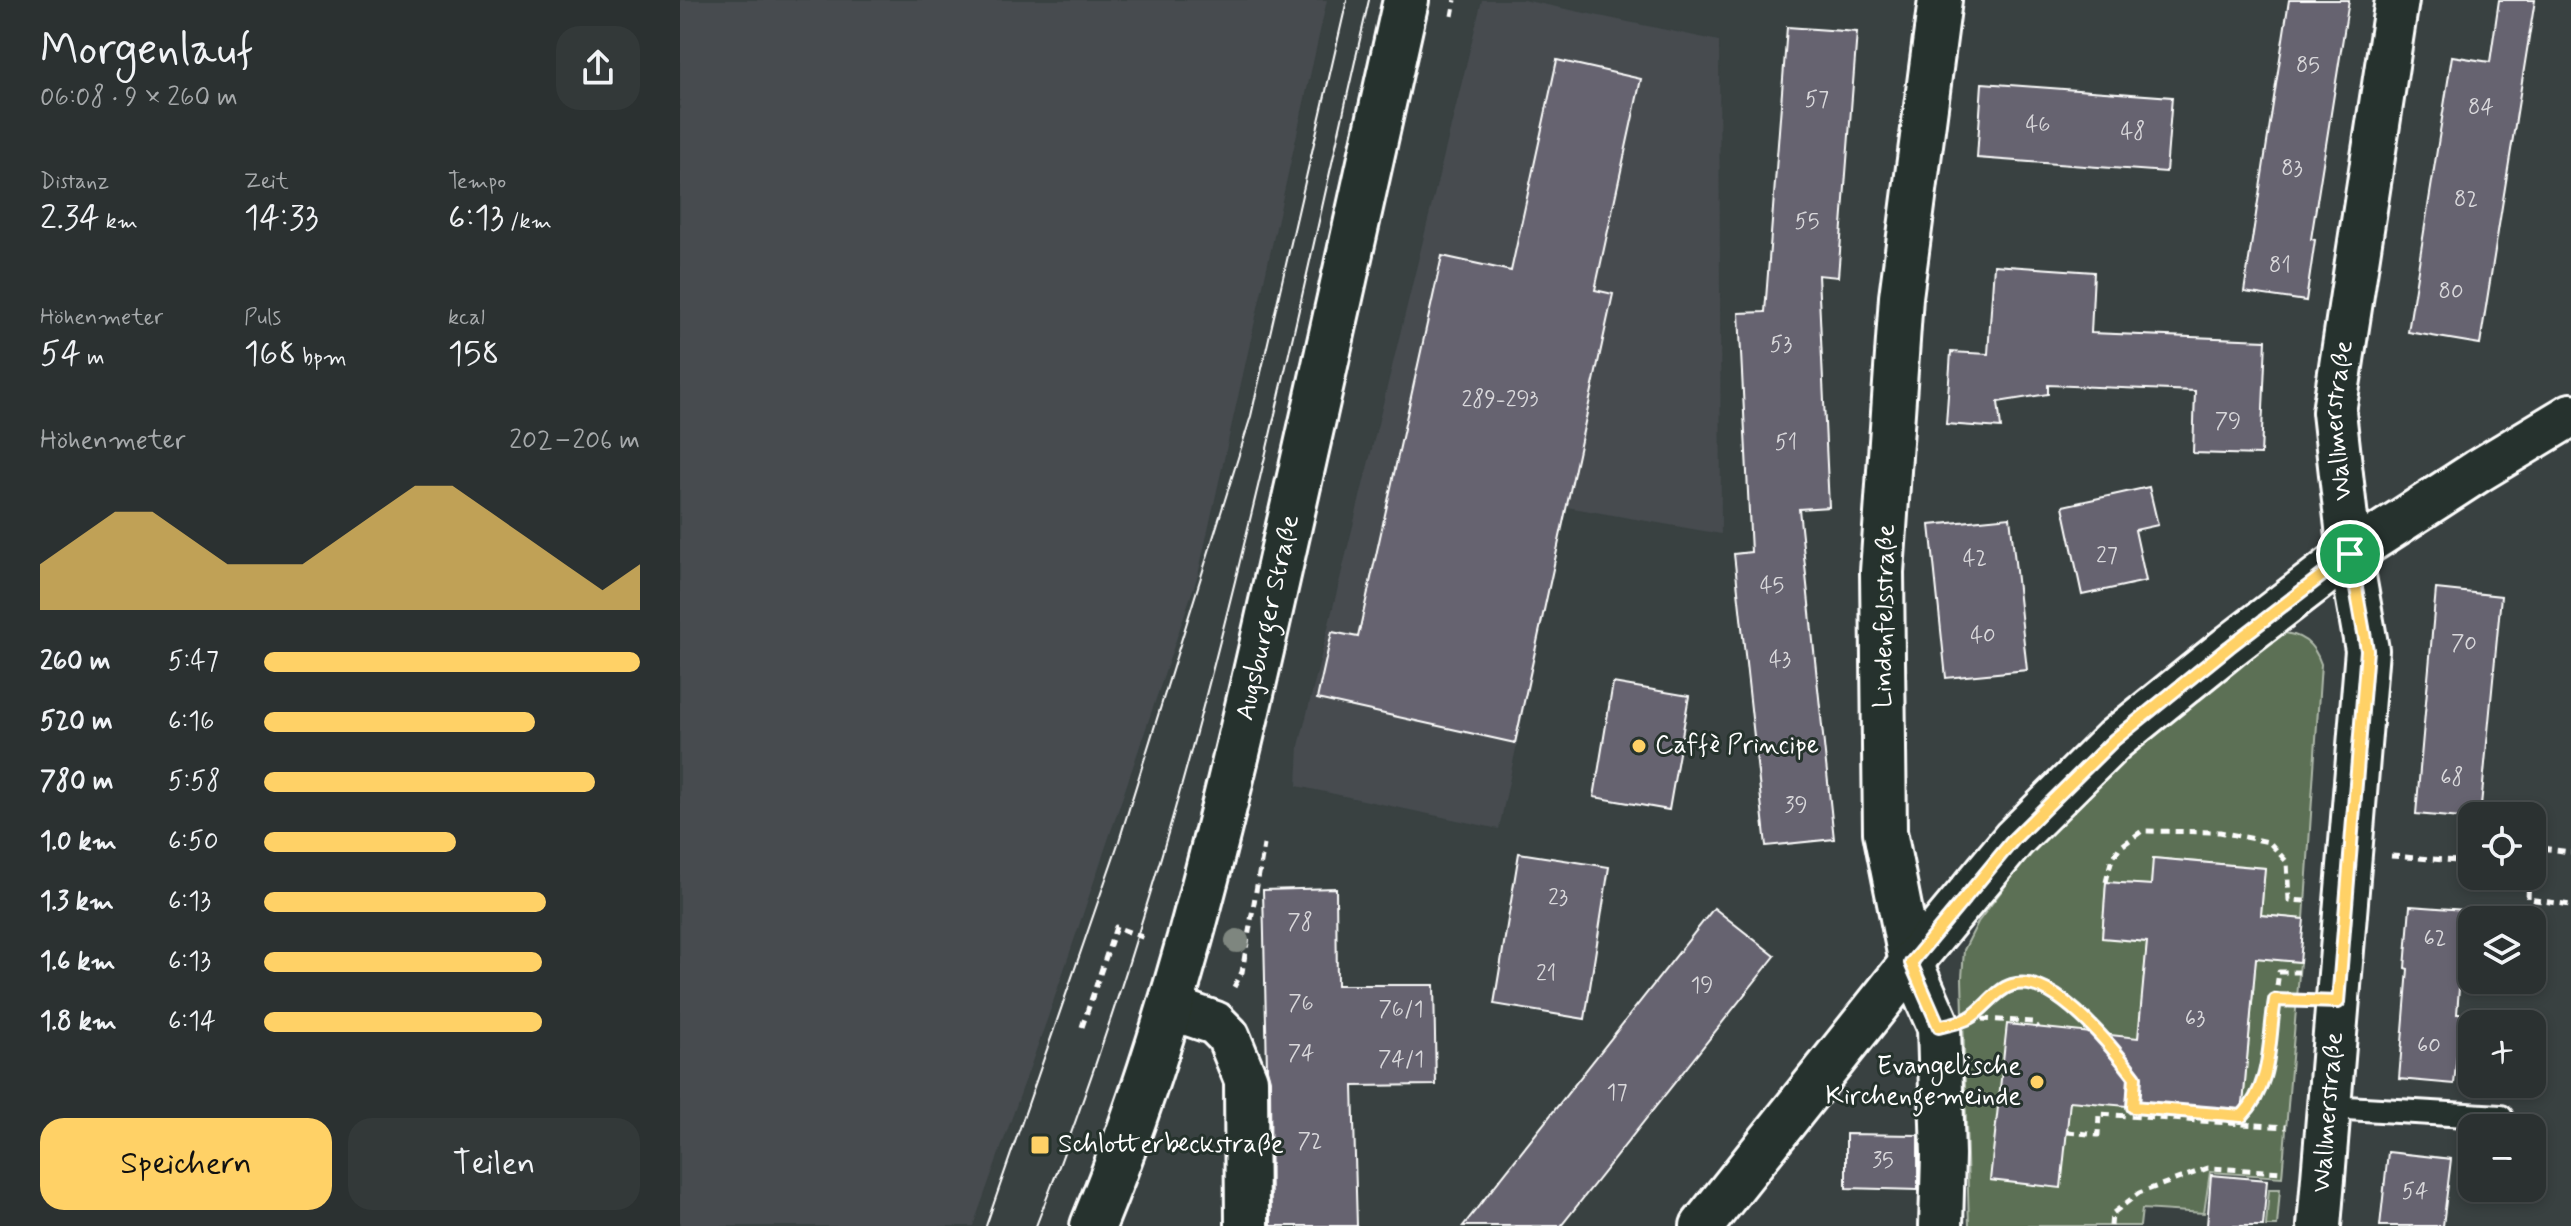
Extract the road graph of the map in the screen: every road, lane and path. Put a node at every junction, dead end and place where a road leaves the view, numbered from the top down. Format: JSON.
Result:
{"nodes":[{"id":1,"x":1406,"y":0,"type":"edge"},
{"id":2,"x":1940,"y":0,"type":"edge"},
{"id":3,"x":2397,"y":0,"type":"edge"},
{"id":4,"x":2571,"y":415,"type":"edge"},
{"id":5,"x":2350,"y":554,"type":"junction"},
{"id":6,"x":2546,"y":849,"type":"edge"},
{"id":7,"x":2350,"y":852,"type":"junction"},
{"id":8,"x":2571,"y":852,"type":"edge"},
{"id":9,"x":2458,"y":861,"type":"edge"},
{"id":10,"x":2106,"y":882,"type":"dead end"},
{"id":11,"x":2528,"y":890,"type":"edge"},
{"id":12,"x":2346,"y":904,"type":"junction"},
{"id":13,"x":2571,"y":905,"type":"edge"},
{"id":14,"x":1911,"y":963,"type":"junction"},
{"id":15,"x":2338,"y":1002,"type":"junction"},
{"id":16,"x":1171,"y":1008,"type":"junction"},
{"id":17,"x":2038,"y":1028,"type":"dead end"},
{"id":18,"x":2458,"y":1117,"type":"edge"},
{"id":19,"x":2328,"y":1118,"type":"junction"},
{"id":20,"x":2067,"y":1132,"type":"dead end"},
{"id":21,"x":2323,"y":1174,"type":"junction"},
{"id":22,"x":1093,"y":1226,"type":"edge"},
{"id":23,"x":1247,"y":1226,"type":"edge"},
{"id":24,"x":1702,"y":1226,"type":"edge"},
{"id":25,"x":1941,"y":1226,"type":"edge"},
{"id":26,"x":2111,"y":1226,"type":"edge"},
{"id":27,"x":2319,"y":1226,"type":"edge"}],
"edges":[{"from":1,"to":16,"type":"main road","name":"Augsburger Straße"},
{"from":2,"to":14,"type":"street","name":"Lindenfelsstraße"},
{"from":3,"to":5,"type":"street","name":"Wallmerstraße"},
{"from":4,"to":5,"type":"street"},
{"from":5,"to":7,"type":"street","name":"Wallmerstraße"},
{"from":5,"to":14,"type":"street"},
{"from":6,"to":8,"type":"path"},
{"from":7,"to":9,"type":"path"},
{"from":7,"to":12,"type":"street","name":"Wallmerstraße"},
{"from":10,"to":12,"type":"path"},
{"from":11,"to":13,"type":"path"},
{"from":12,"to":15,"type":"street","name":"Wallmerstraße"},
{"from":14,"to":24,"type":"street"},
{"from":14,"to":25,"type":"street","name":"Lindenfelsstraße"},
{"from":15,"to":17,"type":"path"},
{"from":15,"to":19,"type":"street","name":"Wallmerstraße"},
{"from":16,"to":22,"type":"main road","name":"Augsburger Straße"},
{"from":16,"to":23,"type":"street"},
{"from":18,"to":19,"type":"lane"},
{"from":19,"to":20,"type":"path"},
{"from":19,"to":21,"type":"street","name":"Wallmerstraße"},
{"from":21,"to":26,"type":"path"},
{"from":21,"to":27,"type":"street","name":"Wallmerstraße"}]}
